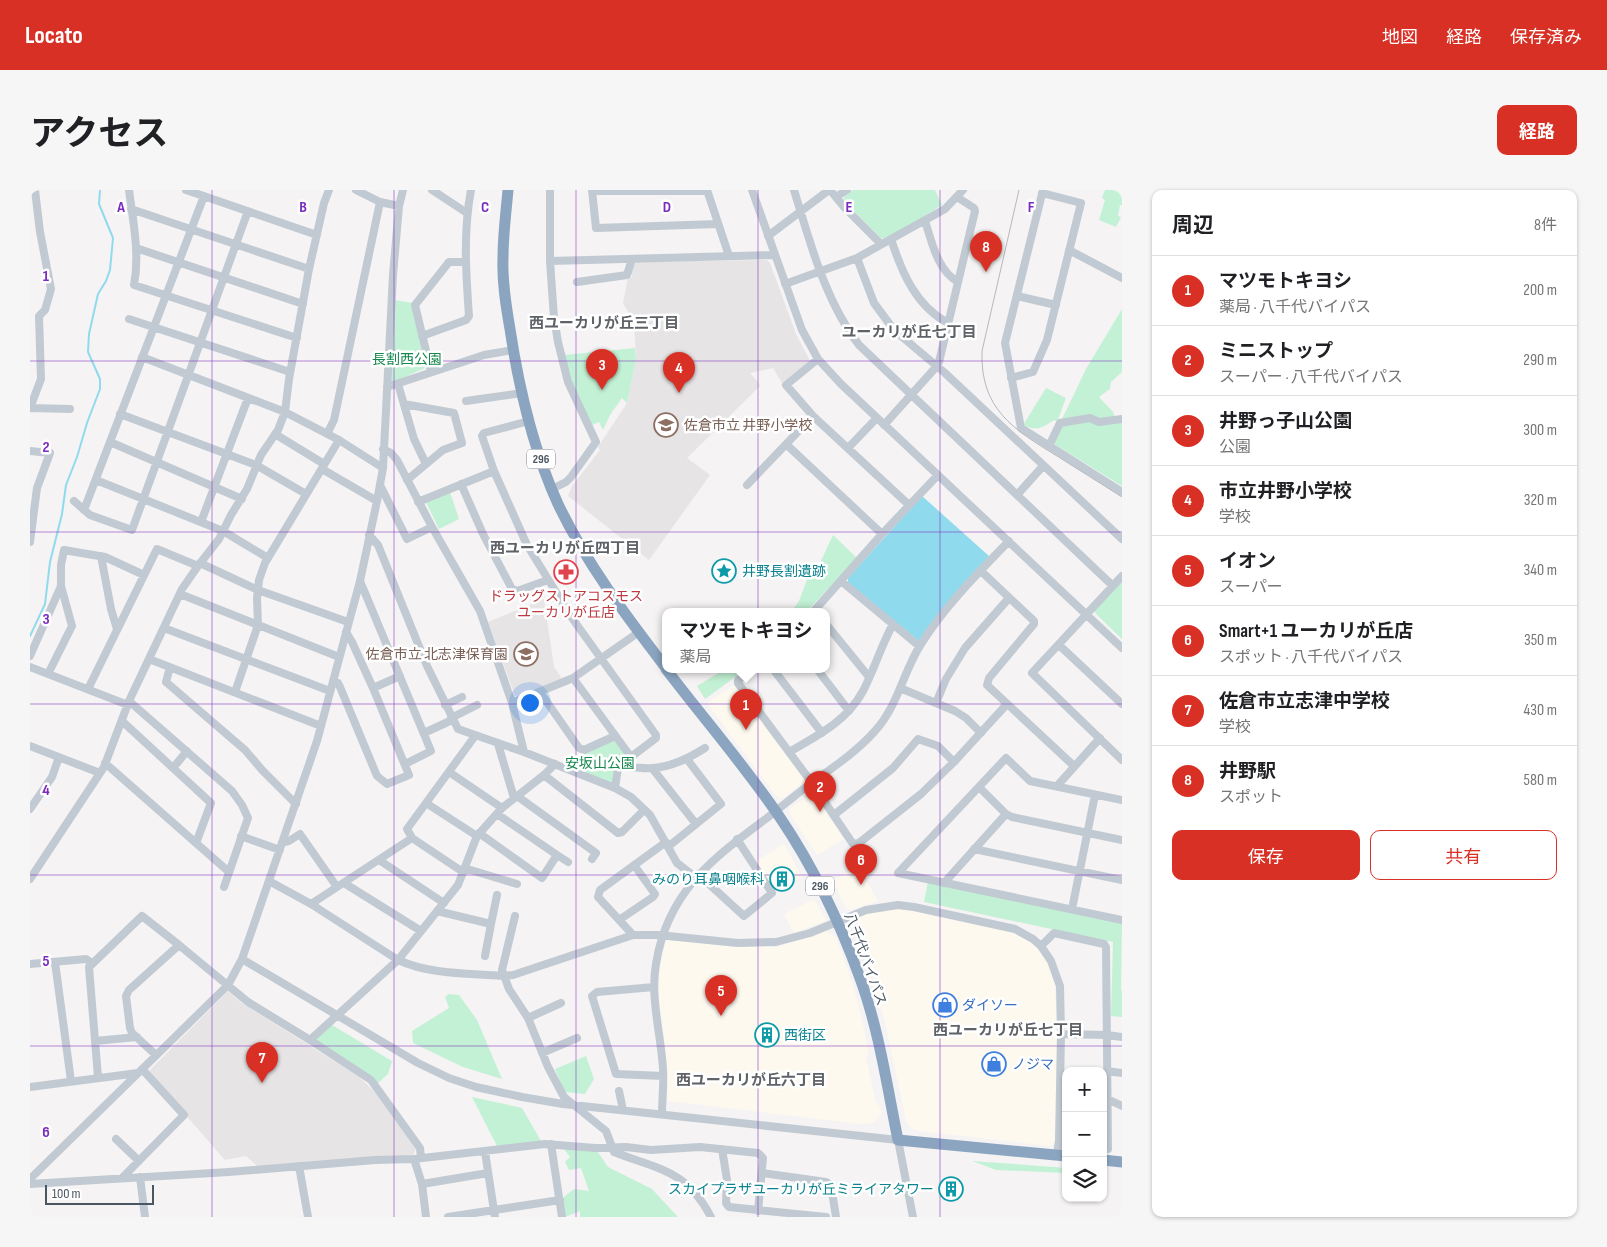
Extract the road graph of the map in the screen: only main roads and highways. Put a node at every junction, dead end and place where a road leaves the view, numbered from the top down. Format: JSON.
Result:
{"nodes":[{"id":1,"x":508,"y":190,"type":"edge"},
{"id":2,"x":662,"y":664,"type":"edge"},
{"id":3,"x":669,"y":673,"type":"edge"},
{"id":4,"x":1062,"y":1155,"type":"edge"},
{"id":5,"x":1107,"y":1155,"type":"edge"},
{"id":6,"x":1122,"y":1162,"type":"edge"}],
"edges":[{"from":1,"to":2,"type":"highway","name":"八千代バイパス","number":"296"},
{"from":3,"to":4,"type":"highway","name":"八千代バイパス","number":"296"},
{"from":5,"to":6,"type":"highway"}]}
